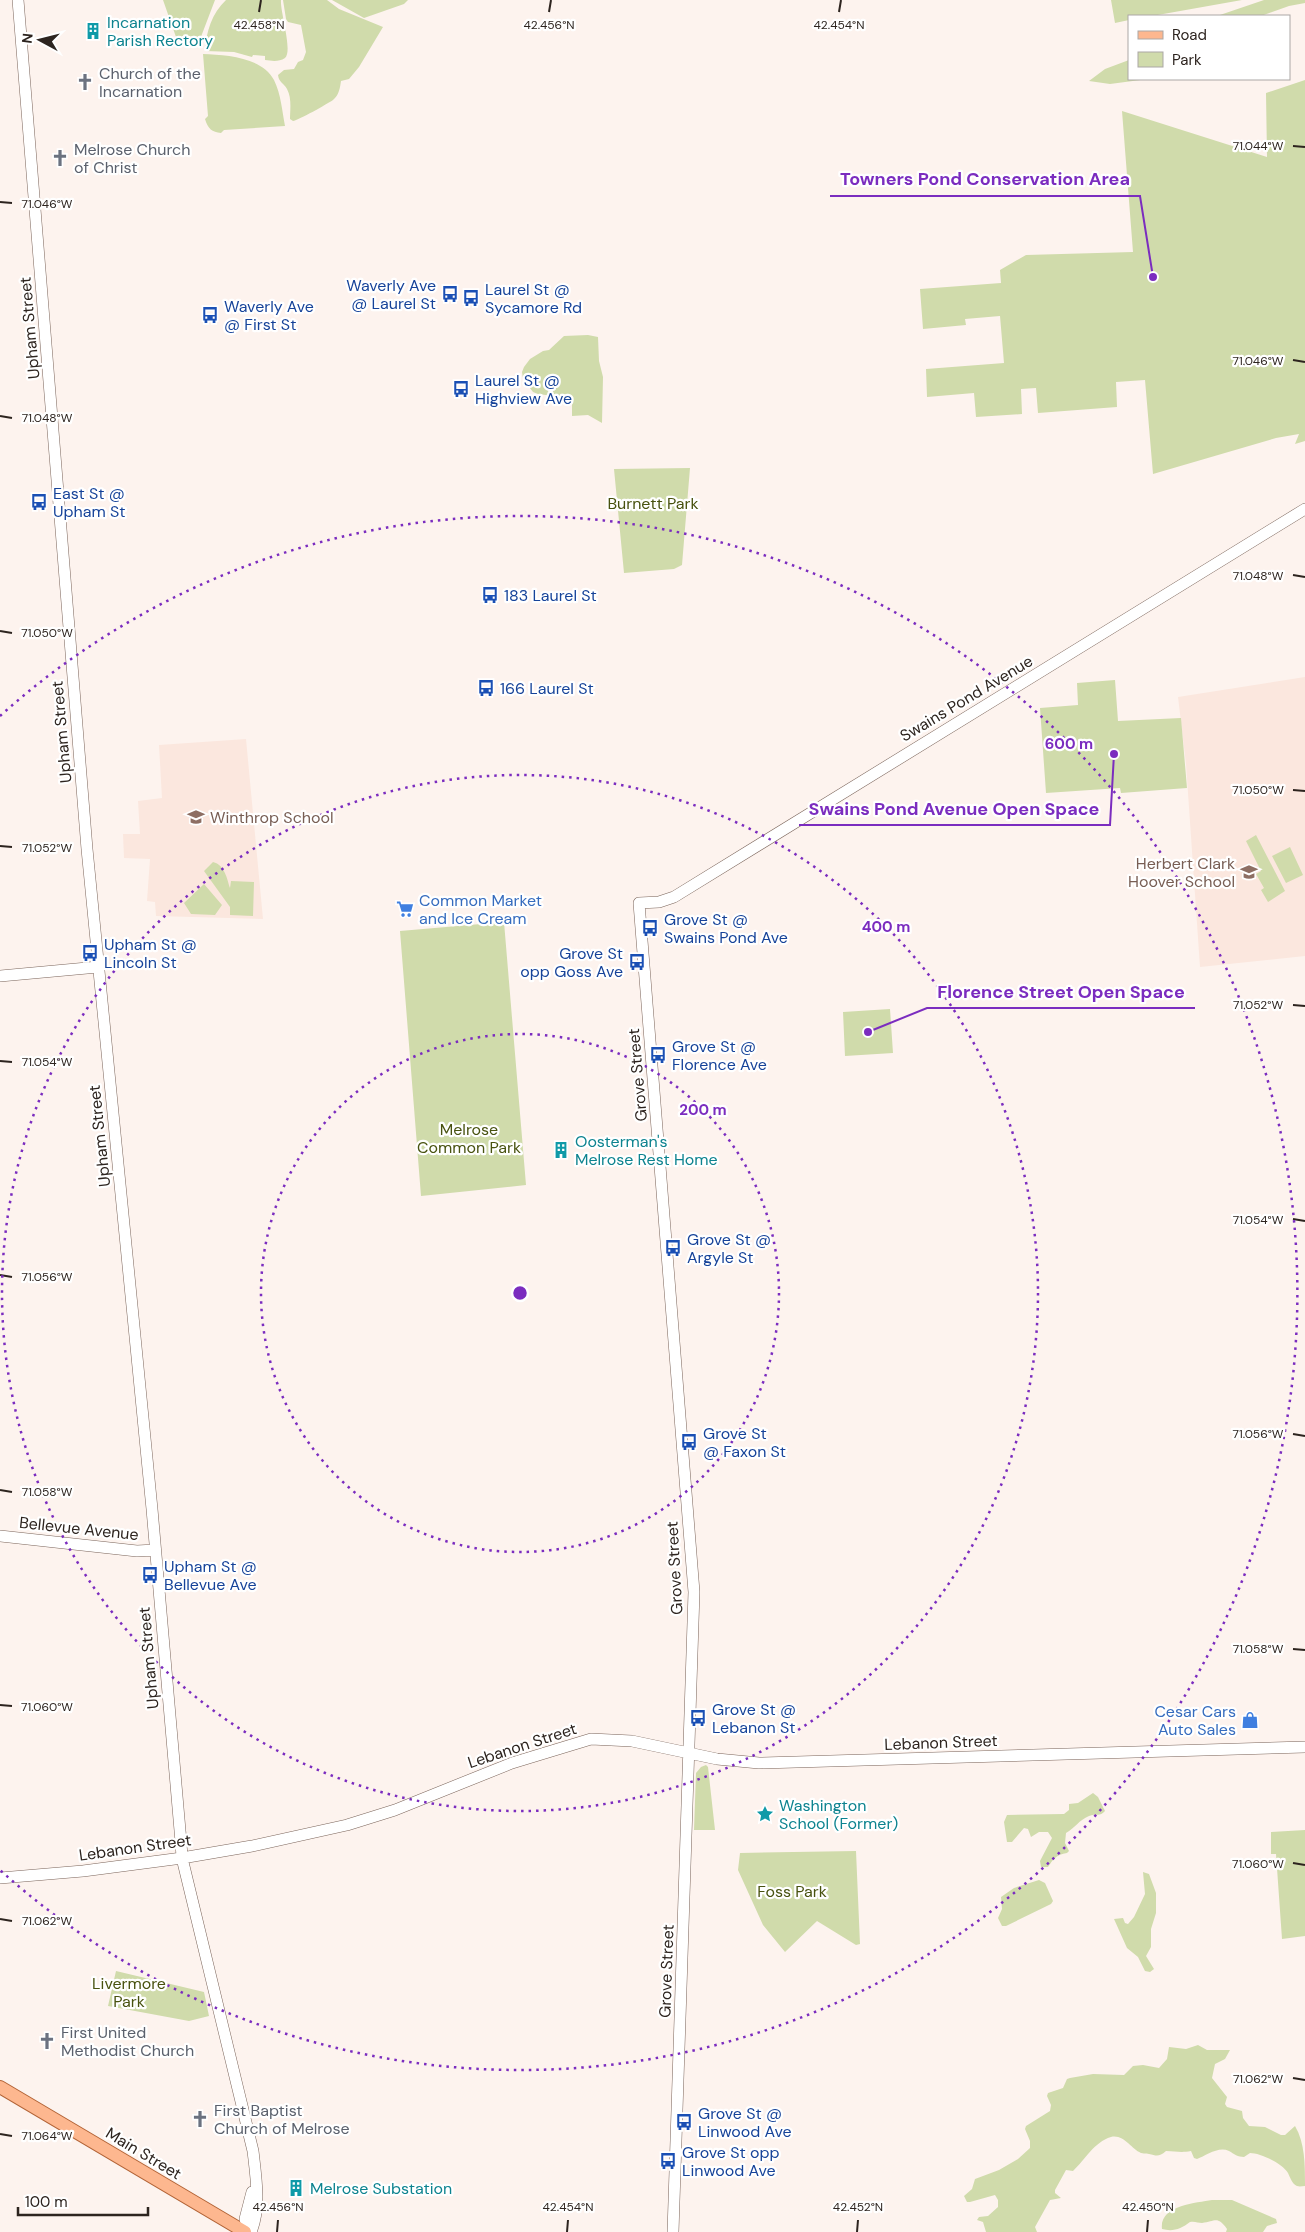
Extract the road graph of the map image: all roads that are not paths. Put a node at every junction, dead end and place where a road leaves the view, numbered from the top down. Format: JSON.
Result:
{"nodes":[{"id":1,"x":18,"y":0,"type":"edge"},
{"id":2,"x":1305,"y":509,"type":"edge"},
{"id":3,"x":639,"y":903,"type":"joint"},
{"id":4,"x":98,"y":967,"type":"junction"},
{"id":5,"x":0,"y":976,"type":"edge"},
{"id":6,"x":0,"y":1536,"type":"edge"},
{"id":7,"x":155,"y":1550,"type":"junction"},
{"id":8,"x":1305,"y":1748,"type":"edge"},
{"id":9,"x":688,"y":1753,"type":"junction"},
{"id":10,"x":182,"y":1858,"type":"junction"},
{"id":11,"x":0,"y":1878,"type":"edge"},
{"id":12,"x":0,"y":2087,"type":"edge"},
{"id":13,"x":248,"y":2232,"type":"edge"},
{"id":14,"x":673,"y":2232,"type":"edge"}],
"edges":[{"from":1,"to":4,"type":"main road","name":"Upham Street"},
{"from":2,"to":3,"type":"main road","name":"Swains Pond Avenue"},
{"from":3,"to":9,"type":"main road","name":"Grove Street"},
{"from":4,"to":5,"type":"main road"},
{"from":4,"to":7,"type":"main road","name":"Upham Street"},
{"from":6,"to":7,"type":"main road","name":"Bellevue Avenue"},
{"from":7,"to":10,"type":"main road","name":"Upham Street"},
{"from":8,"to":9,"type":"main road","name":"Lebanon Street"},
{"from":9,"to":10,"type":"main road","name":"Lebanon Street"},
{"from":9,"to":14,"type":"main road","name":"Grove Street"},
{"from":10,"to":11,"type":"main road","name":"Lebanon Street"},
{"from":10,"to":13,"type":"main road","name":"Upham Street"},
{"from":12,"to":13,"type":"main road","name":"Main Street"}]}
